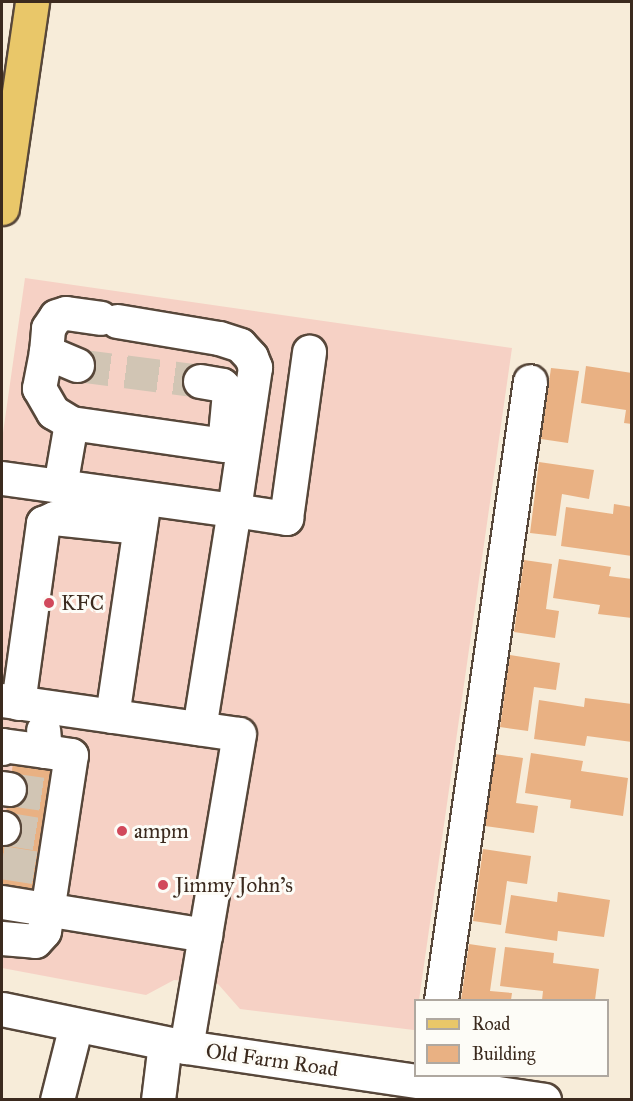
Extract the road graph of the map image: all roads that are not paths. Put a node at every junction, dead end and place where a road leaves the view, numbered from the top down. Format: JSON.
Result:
{"nodes":[{"id":1,"x":32,"y":2,"type":"edge"},
{"id":2,"x":2,"y":208,"type":"edge"},
{"id":3,"x":46,"y":352,"type":"junction"},
{"id":4,"x":309,"y":352,"type":"dead end"},
{"id":5,"x":77,"y":365,"type":"tunnel mouth"},
{"id":6,"x":200,"y":381,"type":"tunnel mouth"},
{"id":7,"x":530,"y":381,"type":"dead end"},
{"id":8,"x":71,"y":423,"type":"junction"},
{"id":9,"x":224,"y":445,"type":"junction"},
{"id":10,"x":2,"y":478,"type":"edge"},
{"id":11,"x":60,"y":486,"type":"junction"},
{"id":12,"x":223,"y":508,"type":"junction"},
{"id":13,"x":142,"y":512,"type":"junction"},
{"id":14,"x":19,"y":703,"type":"edge"},
{"id":15,"x":102,"y":714,"type":"junction"},
{"id":16,"x":200,"y":728,"type":"junction"},
{"id":17,"x":2,"y":748,"type":"edge"},
{"id":18,"x":58,"y":753,"type":"junction"},
{"id":19,"x":2,"y":902,"type":"edge"},
{"id":20,"x":48,"y":909,"type":"junction"},
{"id":21,"x":205,"y":935,"type":"junction"},
{"id":22,"x":2,"y":938,"type":"edge"},
{"id":23,"x":441,"y":999,"type":"edge"},
{"id":24,"x":2,"y":1009,"type":"edge"},
{"id":25,"x":76,"y":1024,"type":"junction"},
{"id":26,"x":175,"y":1045,"type":"junction"},
{"id":27,"x":414,"y":1077,"type":"edge"},
{"id":28,"x":414,"y":1077,"type":"edge"},
{"id":29,"x":429,"y":1079,"type":"edge"},
{"id":30,"x":473,"y":1094,"type":"edge"},
{"id":31,"x":57,"y":1100,"type":"edge"},
{"id":32,"x":158,"y":1100,"type":"edge"},
{"id":33,"x":544,"y":1100,"type":"edge"}],
"edges":[{"from":1,"to":2,"type":"main road"},
{"from":3,"to":5,"type":"street"},
{"from":3,"to":8,"type":"street"},
{"from":3,"to":12,"type":"street"},
{"from":4,"to":12,"type":"street"},
{"from":6,"to":9,"type":"street"},
{"from":7,"to":23,"type":"street"},
{"from":8,"to":9,"type":"street"},
{"from":8,"to":11,"type":"street"},
{"from":9,"to":12,"type":"street"},
{"from":10,"to":11,"type":"street"},
{"from":11,"to":13,"type":"street"},
{"from":12,"to":13,"type":"street"},
{"from":12,"to":16,"type":"street"},
{"from":13,"to":14,"type":"street"},
{"from":13,"to":15,"type":"street"},
{"from":14,"to":15,"type":"street"},
{"from":14,"to":18,"type":"street"},
{"from":15,"to":16,"type":"street"},
{"from":15,"to":18,"type":"street"},
{"from":16,"to":21,"type":"street"},
{"from":17,"to":18,"type":"street"},
{"from":18,"to":20,"type":"street"},
{"from":19,"to":20,"type":"street"},
{"from":20,"to":21,"type":"street"},
{"from":20,"to":22,"type":"street"},
{"from":21,"to":26,"type":"street"},
{"from":24,"to":25,"type":"street","name":"Old Farm Road"},
{"from":25,"to":26,"type":"street","name":"Old Farm Road"},
{"from":25,"to":31,"type":"street"},
{"from":26,"to":28,"type":"street","name":"Old Farm Road"},
{"from":26,"to":32,"type":"street"},
{"from":27,"to":29,"type":"street","name":"Old Farm Road"},
{"from":29,"to":30,"type":"street","name":"Old Farm Road"},
{"from":30,"to":33,"type":"street","name":"Old Farm Road"}]}
